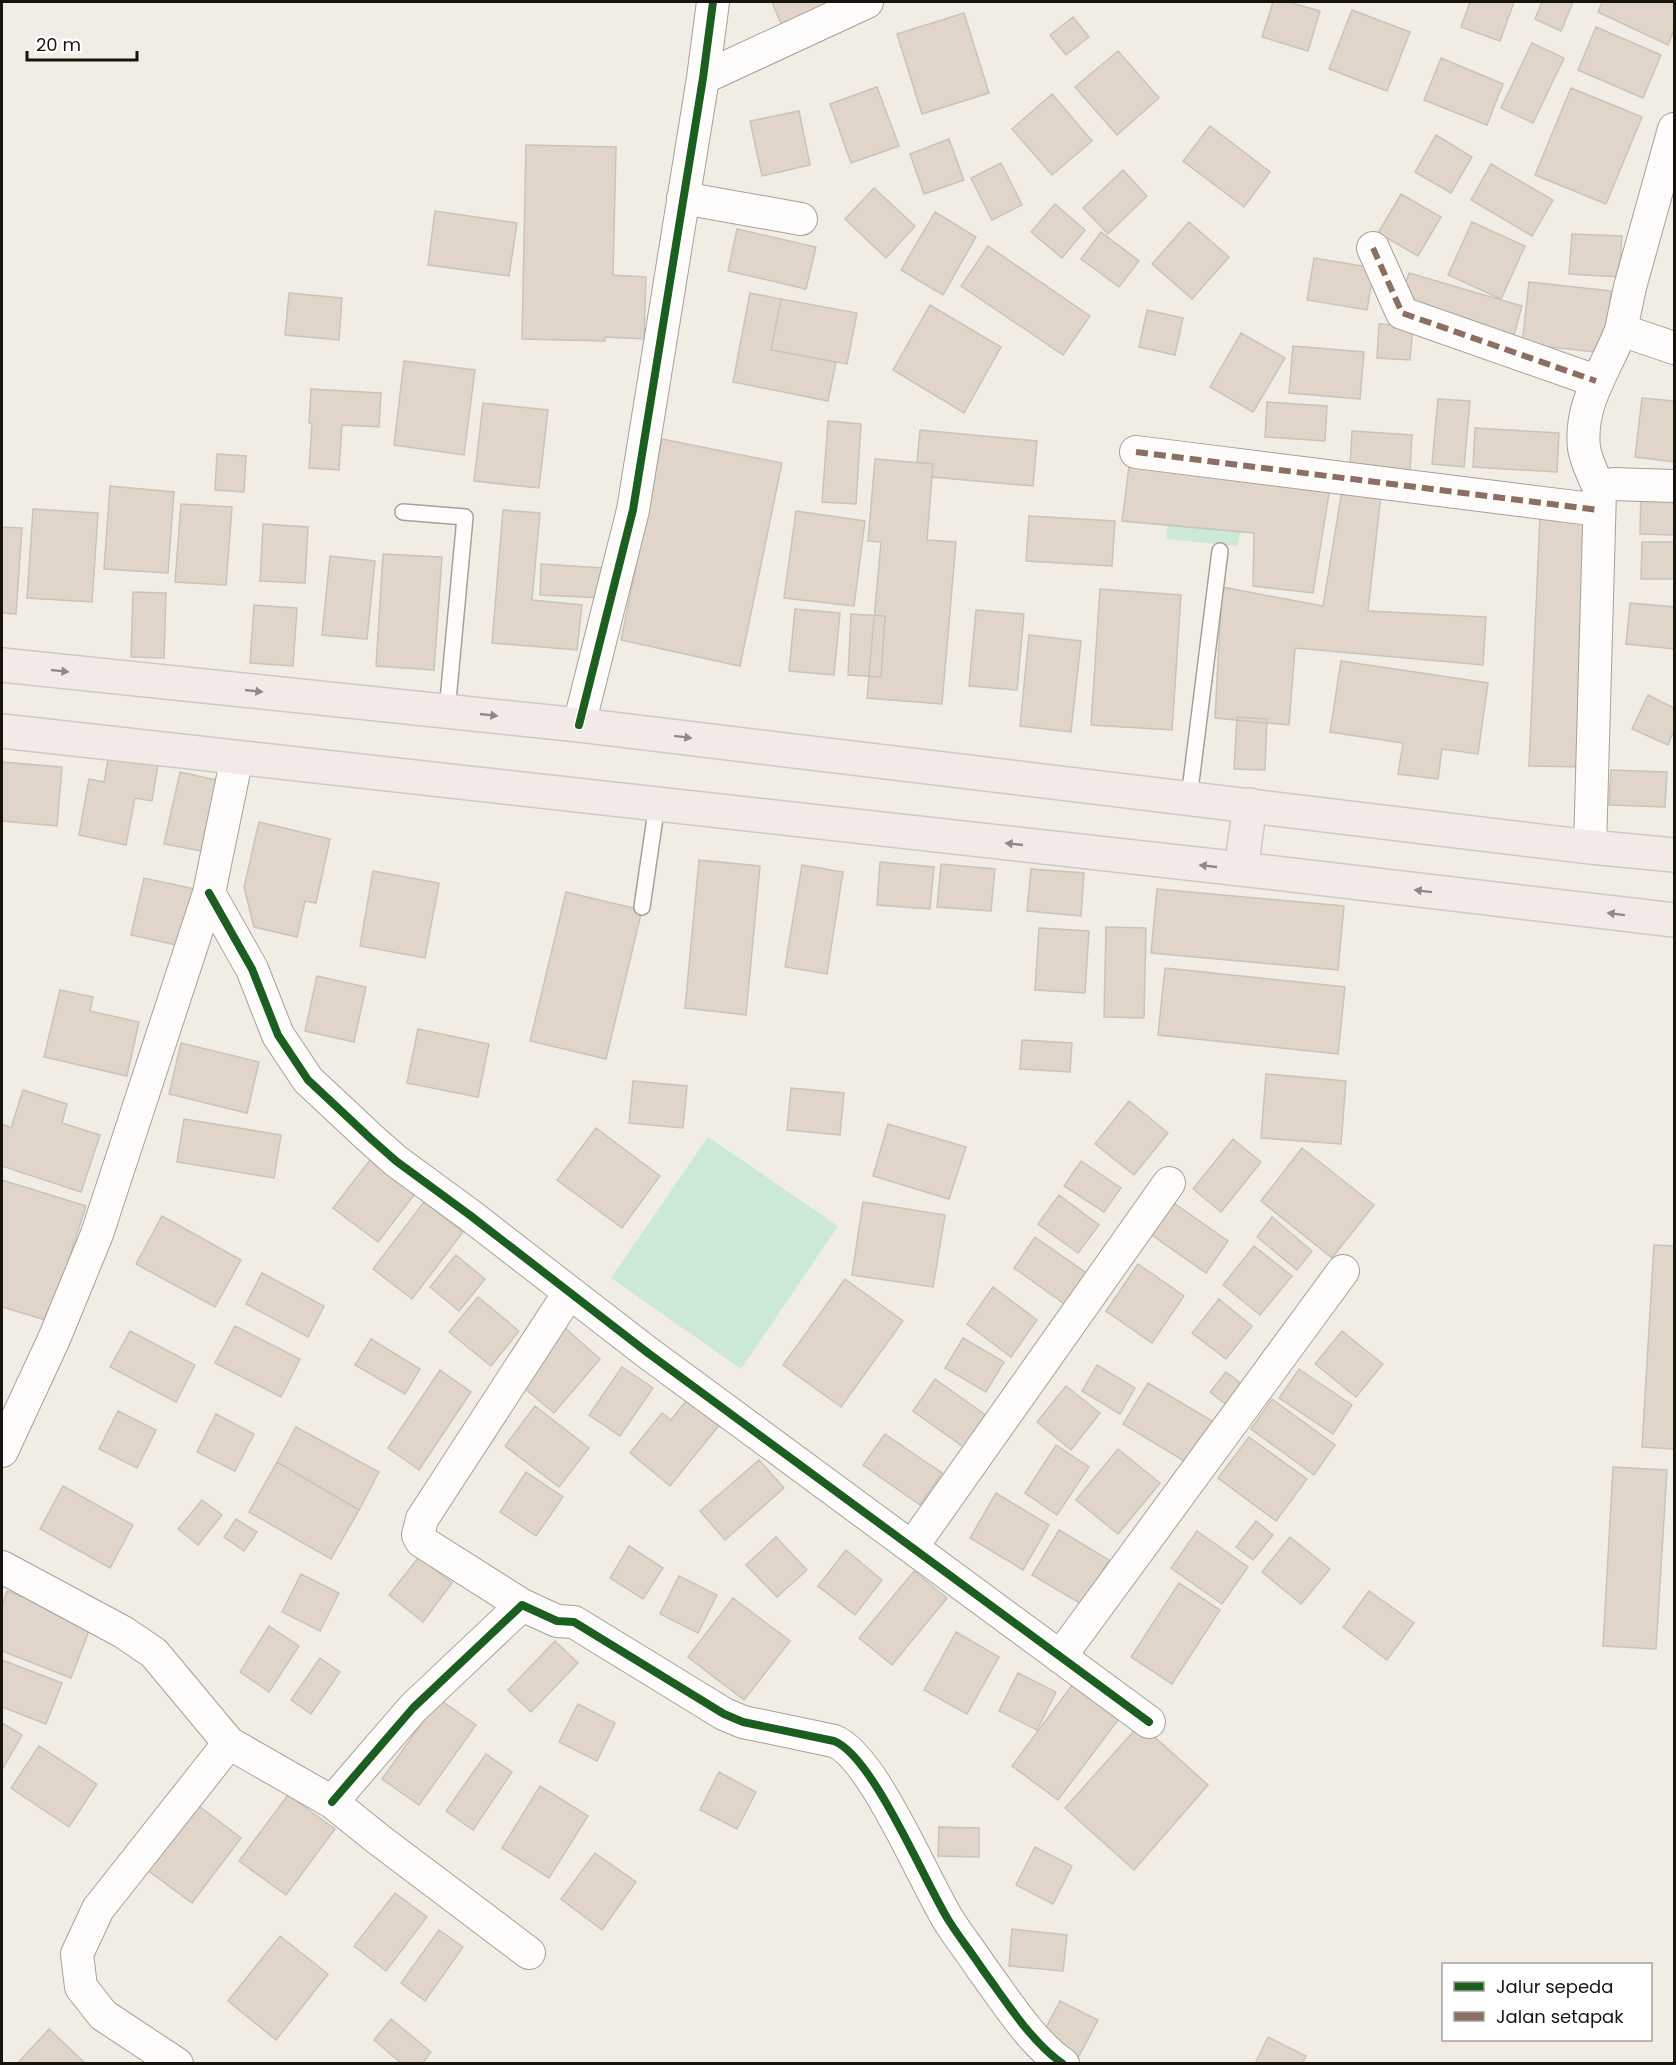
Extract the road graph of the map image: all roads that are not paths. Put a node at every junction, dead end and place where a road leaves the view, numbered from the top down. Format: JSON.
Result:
{"nodes":[{"id":1,"x":713,"y":2,"type":"edge"},
{"id":2,"x":867,"y":2,"type":"edge"},
{"id":3,"x":704,"y":78,"type":"junction"},
{"id":4,"x":1674,"y":129,"type":"edge"},
{"id":5,"x":683,"y":198,"type":"junction"},
{"id":6,"x":801,"y":219,"type":"dead end"},
{"id":7,"x":1373,"y":248,"type":"dead end"},
{"id":8,"x":1621,"y":330,"type":"junction"},
{"id":9,"x":1674,"y":348,"type":"edge"},
{"id":10,"x":1596,"y":381,"type":"junction"},
{"id":11,"x":1136,"y":452,"type":"dead end"},
{"id":12,"x":1674,"y":486,"type":"edge"},
{"id":13,"x":1600,"y":500,"type":"junction"},
{"id":14,"x":403,"y":512,"type":"dead end"},
{"id":15,"x":1220,"y":551,"type":"dead end"},
{"id":16,"x":2,"y":665,"type":"edge"},
{"id":17,"x":447,"y":711,"type":"junction"},
{"id":18,"x":579,"y":725,"type":"junction"},
{"id":19,"x":2,"y":731,"type":"edge"},
{"id":20,"x":237,"y":757,"type":"junction"},
{"id":21,"x":1189,"y":798,"type":"junction"},
{"id":22,"x":657,"y":804,"type":"junction"},
{"id":23,"x":1250,"y":806,"type":"junction"},
{"id":24,"x":1590,"y":847,"type":"junction"},
{"id":25,"x":1674,"y":855,"type":"edge"},
{"id":26,"x":1241,"y":870,"type":"junction"},
{"id":27,"x":209,"y":893,"type":"junction"},
{"id":28,"x":642,"y":907,"type":"dead end"},
{"id":29,"x":1674,"y":920,"type":"edge"},
{"id":30,"x":1169,"y":1183,"type":"dead end"},
{"id":31,"x":1343,"y":1271,"type":"dead end"},
{"id":32,"x":569,"y":1293,"type":"junction"},
{"id":33,"x":2,"y":1451,"type":"edge"},
{"id":34,"x":912,"y":1547,"type":"junction"},
{"id":35,"x":2,"y":1567,"type":"edge"},
{"id":36,"x":522,"y":1605,"type":"junction"},
{"id":37,"x":1060,"y":1657,"type":"junction"},
{"id":38,"x":1149,"y":1722,"type":"dead end"},
{"id":39,"x":229,"y":1743,"type":"junction"},
{"id":40,"x":332,"y":1802,"type":"junction"},
{"id":41,"x":529,"y":1953,"type":"dead end"},
{"id":42,"x":177,"y":2064,"type":"edge"},
{"id":43,"x":1063,"y":2064,"type":"edge"}],
"edges":[{"from":1,"to":3,"type":"street"},
{"from":2,"to":3,"type":"street"},
{"from":3,"to":5,"type":"street"},
{"from":4,"to":8,"type":"street"},
{"from":5,"to":6,"type":"street"},
{"from":5,"to":18,"type":"street"},
{"from":7,"to":10,"type":"street"},
{"from":8,"to":9,"type":"street"},
{"from":8,"to":10,"type":"street"},
{"from":10,"to":13,"type":"street"},
{"from":11,"to":13,"type":"street"},
{"from":12,"to":13,"type":"street"},
{"from":13,"to":24,"type":"street"},
{"from":14,"to":17,"type":"lane"},
{"from":15,"to":21,"type":"lane"},
{"from":16,"to":17,"type":"highway","one_way":true},
{"from":17,"to":18,"type":"highway","one_way":true},
{"from":18,"to":21,"type":"highway","one_way":true},
{"from":19,"to":20,"type":"highway"},
{"from":20,"to":22,"type":"highway"},
{"from":20,"to":27,"type":"street"},
{"from":21,"to":23,"type":"highway"},
{"from":26,"to":22,"type":"highway","one_way":true},
{"from":22,"to":28,"type":"lane"},
{"from":23,"to":24,"type":"highway"},
{"from":23,"to":26,"type":"highway"},
{"from":24,"to":25,"type":"highway"},
{"from":29,"to":26,"type":"highway","one_way":true},
{"from":27,"to":32,"type":"street"},
{"from":27,"to":33,"type":"street"},
{"from":30,"to":34,"type":"street"},
{"from":31,"to":37,"type":"street"},
{"from":32,"to":34,"type":"street"},
{"from":32,"to":36,"type":"street"},
{"from":34,"to":37,"type":"street"},
{"from":35,"to":39,"type":"street"},
{"from":36,"to":40,"type":"street"},
{"from":36,"to":43,"type":"street"},
{"from":37,"to":38,"type":"street"},
{"from":39,"to":40,"type":"street"},
{"from":39,"to":42,"type":"street"},
{"from":40,"to":41,"type":"street"}]}
